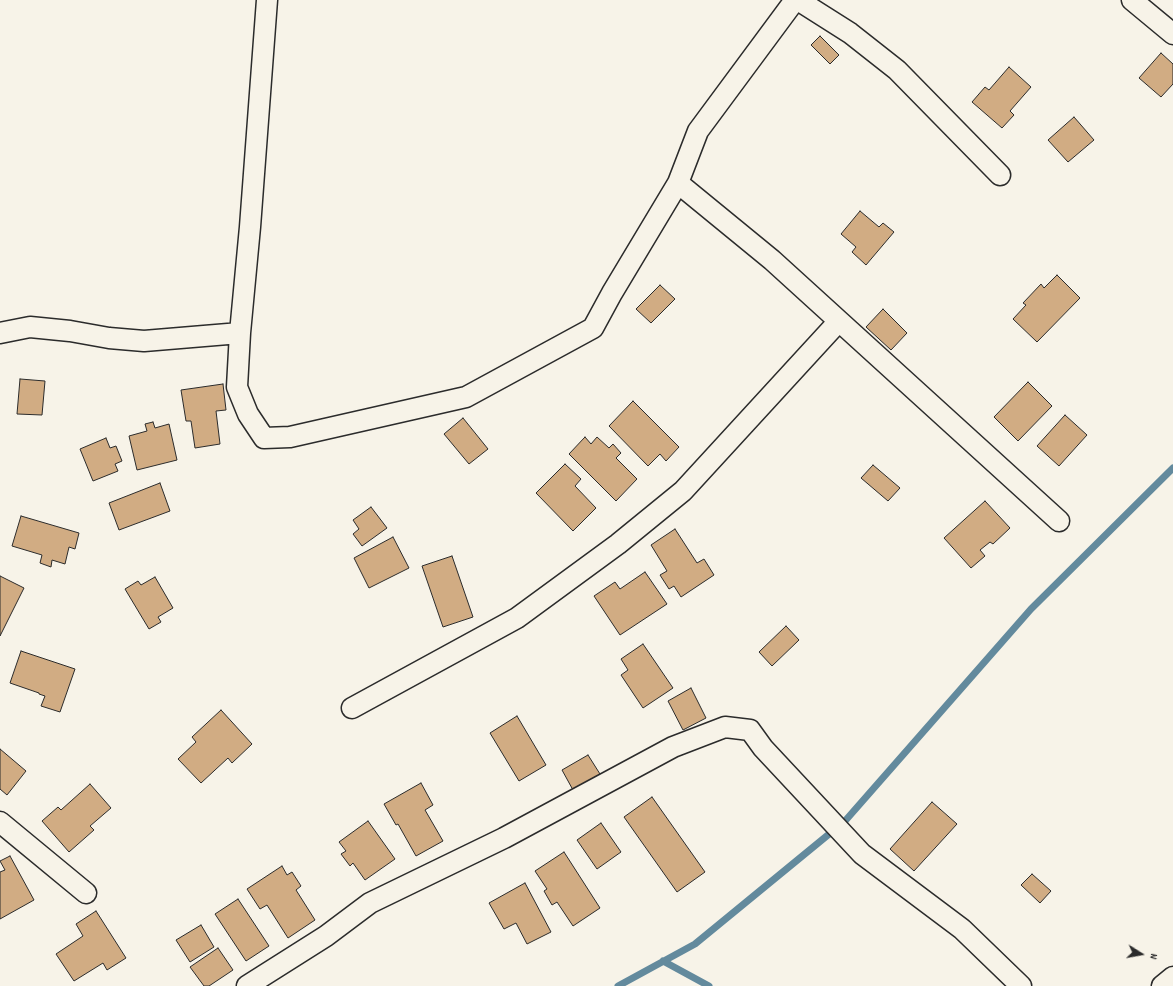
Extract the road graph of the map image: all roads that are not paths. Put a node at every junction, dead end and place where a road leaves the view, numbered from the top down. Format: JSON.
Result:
{"nodes":[{"id":1,"x":266,"y":0,"type":"edge"},
{"id":2,"x":794,"y":0,"type":"edge"},
{"id":3,"x":798,"y":0,"type":"edge"},
{"id":4,"x":1132,"y":0,"type":"edge"},
{"id":5,"x":1173,"y":34,"type":"edge"},
{"id":6,"x":1000,"y":176,"type":"dead end"},
{"id":7,"x":678,"y":183,"type":"junction"},
{"id":8,"x":839,"y":321,"type":"junction"},
{"id":9,"x":0,"y":333,"type":"edge"},
{"id":10,"x":240,"y":333,"type":"junction"},
{"id":11,"x":1059,"y":521,"type":"dead end"},
{"id":12,"x":352,"y":708,"type":"dead end"},
{"id":13,"x":0,"y":822,"type":"edge"},
{"id":14,"x":86,"y":893,"type":"dead end"},
{"id":15,"x":1173,"y":977,"type":"edge"},
{"id":16,"x":247,"y":986,"type":"edge"},
{"id":17,"x":1021,"y":986,"type":"edge"},
{"id":18,"x":1162,"y":986,"type":"edge"}],
"edges":[{"from":1,"to":10,"type":"street"},
{"from":2,"to":7,"type":"street"},
{"from":3,"to":6,"type":"street"},
{"from":4,"to":5,"type":"street"},
{"from":7,"to":8,"type":"street"},
{"from":7,"to":10,"type":"street"},
{"from":8,"to":11,"type":"street"},
{"from":8,"to":12,"type":"street"},
{"from":9,"to":10,"type":"street"},
{"from":13,"to":14,"type":"street"},
{"from":15,"to":18,"type":"street"},
{"from":16,"to":17,"type":"street"}]}
